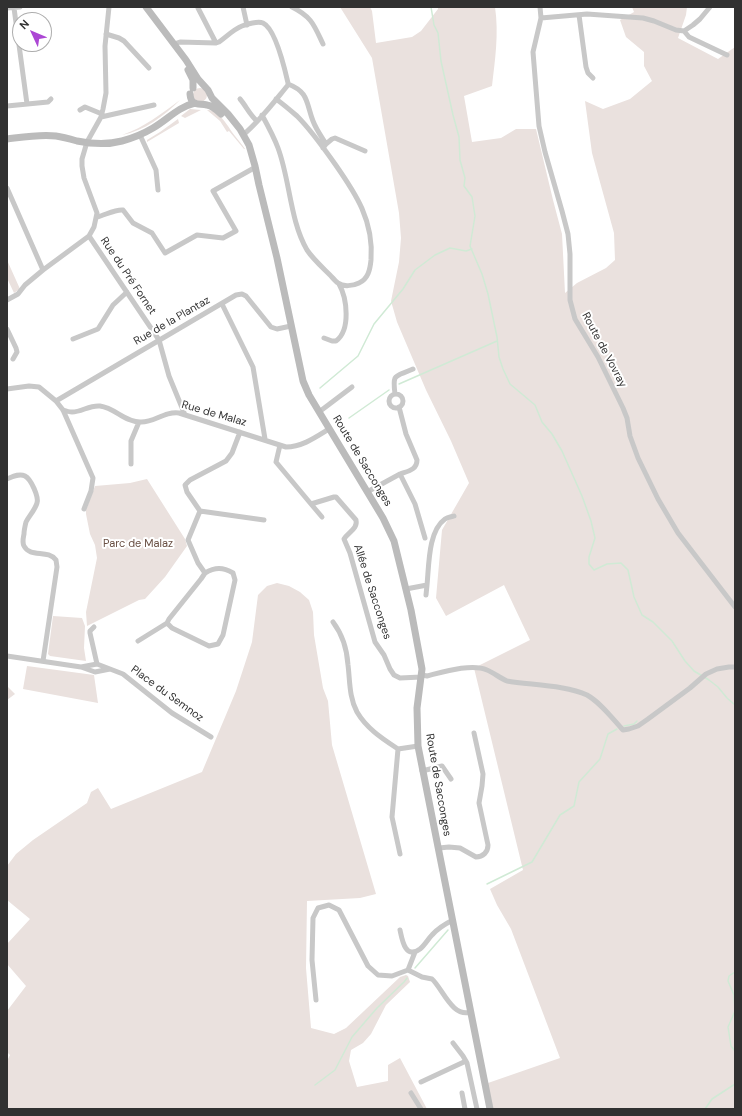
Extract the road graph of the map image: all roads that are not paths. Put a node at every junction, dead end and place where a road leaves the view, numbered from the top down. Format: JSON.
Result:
{"nodes":[{"id":1,"x":17,"y":7,"type":"edge"},
{"id":2,"x":109,"y":7,"type":"edge"},
{"id":3,"x":141,"y":7,"type":"edge"},
{"id":4,"x":146,"y":7,"type":"edge"},
{"id":5,"x":243,"y":7,"type":"edge"},
{"id":6,"x":292,"y":7,"type":"edge"},
{"id":7,"x":540,"y":7,"type":"edge"},
{"id":8,"x":710,"y":7,"type":"edge"},
{"id":9,"x":7,"y":8,"type":"edge"},
{"id":10,"x":198,"y":8,"type":"dead end"},
{"id":11,"x":579,"y":15,"type":"junction"},
{"id":12,"x":541,"y":18,"type":"junction"},
{"id":13,"x":247,"y":25,"type":"junction"},
{"id":14,"x":684,"y":31,"type":"junction"},
{"id":15,"x":106,"y":34,"type":"junction"},
{"id":16,"x":216,"y":43,"type":"junction"},
{"id":17,"x":174,"y":44,"type":"junction"},
{"id":18,"x":323,"y":44,"type":"dead end"},
{"id":19,"x":727,"y":55,"type":"dead end"},
{"id":20,"x":149,"y":68,"type":"dead end"},
{"id":21,"x":593,"y":78,"type":"dead end"},
{"id":22,"x":288,"y":84,"type":"junction"},
{"id":23,"x":208,"y":90,"type":"junction"},
{"id":24,"x":192,"y":91,"type":"junction"},
{"id":25,"x":51,"y":99,"type":"dead end"},
{"id":26,"x":240,"y":99,"type":"dead end"},
{"id":27,"x":276,"y":99,"type":"junction"},
{"id":28,"x":195,"y":103,"type":"junction"},
{"id":29,"x":27,"y":104,"type":"junction"},
{"id":30,"x":203,"y":104,"type":"junction"},
{"id":31,"x":154,"y":105,"type":"dead end"},
{"id":32,"x":7,"y":106,"type":"edge"},
{"id":33,"x":80,"y":110,"type":"dead end"},
{"id":34,"x":179,"y":110,"type":"junction"},
{"id":35,"x":101,"y":115,"type":"junction"},
{"id":36,"x":262,"y":115,"type":"junction"},
{"id":37,"x":257,"y":122,"type":"junction"},
{"id":38,"x":140,"y":135,"type":"junction"},
{"id":39,"x":241,"y":136,"type":"junction"},
{"id":40,"x":7,"y":138,"type":"edge"},
{"id":41,"x":87,"y":142,"type":"junction"},
{"id":42,"x":324,"y":146,"type":"junction"},
{"id":43,"x":365,"y":151,"type":"dead end"},
{"id":44,"x":255,"y":171,"type":"junction"},
{"id":45,"x":7,"y":188,"type":"edge"},
{"id":46,"x":158,"y":190,"type":"dead end"},
{"id":47,"x":97,"y":217,"type":"junction"},
{"id":48,"x":89,"y":236,"type":"junction"},
{"id":49,"x":43,"y":270,"type":"junction"},
{"id":50,"x":339,"y":284,"type":"junction"},
{"id":51,"x":128,"y":292,"type":"junction"},
{"id":52,"x":7,"y":300,"type":"edge"},
{"id":53,"x":222,"y":304,"type":"junction"},
{"id":54,"x":291,"y":326,"type":"junction"},
{"id":55,"x":7,"y":329,"type":"edge"},
{"id":56,"x":324,"y":338,"type":"dead end"},
{"id":57,"x":73,"y":339,"type":"dead end"},
{"id":58,"x":159,"y":340,"type":"junction"},
{"id":59,"x":14,"y":359,"type":"dead end"},
{"id":60,"x":413,"y":369,"type":"dead end"},
{"id":61,"x":352,"y":387,"type":"dead end"},
{"id":62,"x":7,"y":389,"type":"edge"},
{"id":63,"x":395,"y":394,"type":"junction"},
{"id":64,"x":56,"y":401,"type":"junction"},
{"id":65,"x":399,"y":407,"type":"junction"},
{"id":66,"x":63,"y":410,"type":"junction"},
{"id":67,"x":319,"y":412,"type":"junction"},
{"id":68,"x":185,"y":414,"type":"junction"},
{"id":69,"x":139,"y":422,"type":"junction"},
{"id":70,"x":329,"y":429,"type":"junction"},
{"id":71,"x":240,"y":432,"type":"junction"},
{"id":72,"x":265,"y":440,"type":"junction"},
{"id":73,"x":280,"y":445,"type":"junction"},
{"id":74,"x":131,"y":464,"type":"dead end"},
{"id":75,"x":400,"y":474,"type":"junction"},
{"id":76,"x":7,"y":479,"type":"edge"},
{"id":77,"x":367,"y":492,"type":"junction"},
{"id":78,"x":311,"y":504,"type":"junction"},
{"id":79,"x":84,"y":509,"type":"dead end"},
{"id":80,"x":200,"y":511,"type":"junction"},
{"id":81,"x":454,"y":516,"type":"dead end"},
{"id":82,"x":322,"y":517,"type":"dead end"},
{"id":83,"x":264,"y":520,"type":"dead end"},
{"id":84,"x":425,"y":538,"type":"dead end"},
{"id":85,"x":205,"y":573,"type":"junction"},
{"id":86,"x":427,"y":585,"type":"junction"},
{"id":87,"x":406,"y":589,"type":"junction"},
{"id":88,"x":426,"y":595,"type":"dead end"},
{"id":89,"x":735,"y":607,"type":"edge"},
{"id":90,"x":333,"y":622,"type":"dead end"},
{"id":91,"x":167,"y":623,"type":"junction"},
{"id":92,"x":94,"y":627,"type":"dead end"},
{"id":93,"x":138,"y":641,"type":"dead end"},
{"id":94,"x":7,"y":656,"type":"edge"},
{"id":95,"x":43,"y":661,"type":"junction"},
{"id":96,"x":98,"y":664,"type":"junction"},
{"id":97,"x":81,"y":667,"type":"junction"},
{"id":98,"x":735,"y":667,"type":"edge"},
{"id":99,"x":110,"y":670,"type":"junction"},
{"id":100,"x":422,"y":676,"type":"junction"},
{"id":101,"x":474,"y":733,"type":"dead end"},
{"id":102,"x":211,"y":737,"type":"dead end"},
{"id":103,"x":418,"y":746,"type":"junction"},
{"id":104,"x":398,"y":749,"type":"junction"},
{"id":105,"x":422,"y":771,"type":"junction"},
{"id":106,"x":450,"y":779,"type":"dead end"},
{"id":107,"x":439,"y":848,"type":"junction"},
{"id":108,"x":400,"y":854,"type":"dead end"},
{"id":109,"x":453,"y":920,"type":"junction"},
{"id":110,"x":400,"y":930,"type":"dead end"},
{"id":111,"x":415,"y":952,"type":"junction"},
{"id":112,"x":408,"y":970,"type":"junction"},
{"id":113,"x":316,"y":1000,"type":"dead end"},
{"id":114,"x":471,"y":1012,"type":"junction"},
{"id":115,"x":453,"y":1043,"type":"dead end"},
{"id":116,"x":466,"y":1061,"type":"junction"},
{"id":117,"x":421,"y":1082,"type":"dead end"},
{"id":118,"x":411,"y":1093,"type":"dead end"},
{"id":119,"x":462,"y":1093,"type":"dead end"},
{"id":120,"x":421,"y":1109,"type":"edge"},
{"id":121,"x":465,"y":1109,"type":"edge"},
{"id":122,"x":476,"y":1109,"type":"edge"},
{"id":123,"x":490,"y":1109,"type":"edge"}],
"edges":[{"from":1,"to":9,"type":"street"},
{"from":1,"to":29,"type":"street"},
{"from":2,"to":15,"type":"street"},
{"from":3,"to":24,"type":"street"},
{"from":4,"to":17,"type":"street","name":"Route de Sacconges"},
{"from":5,"to":13,"type":"street"},
{"from":6,"to":18,"type":"street"},
{"from":7,"to":12,"type":"street","name":"Route de Vovray"},
{"from":8,"to":14,"type":"street"},
{"from":10,"to":16,"type":"street"},
{"from":11,"to":12,"type":"street"},
{"from":11,"to":14,"type":"street"},
{"from":11,"to":21,"type":"street"},
{"from":12,"to":89,"type":"street","name":"Route de Vovray"},
{"from":13,"to":16,"type":"street"},
{"from":13,"to":22,"type":"street"},
{"from":14,"to":19,"type":"street"},
{"from":15,"to":20,"type":"street"},
{"from":15,"to":35,"type":"street"},
{"from":16,"to":17,"type":"street"},
{"from":17,"to":23,"type":"street","name":"Route de Sacconges"},
{"from":22,"to":27,"type":"street"},
{"from":22,"to":42,"type":"street"},
{"from":23,"to":24,"type":"street"},
{"from":23,"to":30,"type":"street"},
{"from":23,"to":39,"type":"street","name":"Route de Sacconges"},
{"from":24,"to":28,"type":"street"},
{"from":24,"to":34,"type":"street"},
{"from":25,"to":29,"type":"street"},
{"from":26,"to":37,"type":"street"},
{"from":27,"to":36,"type":"street"},
{"from":27,"to":42,"type":"street"},
{"from":28,"to":30,"type":"street"},
{"from":28,"to":34,"type":"street"},
{"from":29,"to":32,"type":"street"},
{"from":30,"to":39,"type":"street","name":"Route de Sacconges"},
{"from":31,"to":35,"type":"street"},
{"from":33,"to":35,"type":"street"},
{"from":34,"to":38,"type":"street"},
{"from":35,"to":41,"type":"street"},
{"from":36,"to":37,"type":"street"},
{"from":36,"to":50,"type":"street"},
{"from":37,"to":39,"type":"street"},
{"from":38,"to":41,"type":"street"},
{"from":38,"to":46,"type":"street"},
{"from":39,"to":44,"type":"street","name":"Route de Sacconges"},
{"from":40,"to":41,"type":"street"},
{"from":41,"to":47,"type":"street"},
{"from":42,"to":43,"type":"street"},
{"from":42,"to":50,"type":"street"},
{"from":44,"to":47,"type":"street"},
{"from":44,"to":54,"type":"street","name":"Route de Sacconges"},
{"from":45,"to":49,"type":"street"},
{"from":47,"to":48,"type":"street","name":"Rue du Pré Fornet"},
{"from":48,"to":49,"type":"street"},
{"from":48,"to":51,"type":"street","name":"Rue du Pré Fornet"},
{"from":49,"to":52,"type":"street"},
{"from":50,"to":56,"type":"street"},
{"from":51,"to":57,"type":"street"},
{"from":51,"to":58,"type":"street","name":"Rue du Pré Fornet"},
{"from":53,"to":54,"type":"street","name":"Rue de la Plantaz"},
{"from":53,"to":58,"type":"street","name":"Rue de la Plantaz"},
{"from":53,"to":72,"type":"street"},
{"from":54,"to":67,"type":"street","name":"Route de Sacconges"},
{"from":55,"to":59,"type":"street"},
{"from":58,"to":64,"type":"street","name":"Rue de la Plantaz"},
{"from":58,"to":68,"type":"street","name":"Rue du Pré Fornet"},
{"from":60,"to":63,"type":"street"},
{"from":61,"to":67,"type":"street","name":"Route de Sacconges"},
{"from":62,"to":64,"type":"street"},
{"from":63,"to":65,"type":"street"},
{"from":63,"to":65,"type":"street"},
{"from":64,"to":66,"type":"street"},
{"from":65,"to":75,"type":"street"},
{"from":66,"to":69,"type":"street"},
{"from":66,"to":79,"type":"street"},
{"from":67,"to":70,"type":"street","name":"Route de Sacconges"},
{"from":68,"to":69,"type":"street","name":"Rue de Malaz"},
{"from":68,"to":71,"type":"street","name":"Rue de Malaz"},
{"from":69,"to":74,"type":"street"},
{"from":70,"to":73,"type":"street","name":"Rue de Malaz"},
{"from":70,"to":77,"type":"street","name":"Route de Sacconges"},
{"from":71,"to":72,"type":"street","name":"Rue de Malaz"},
{"from":71,"to":80,"type":"street"},
{"from":72,"to":73,"type":"street","name":"Rue de Malaz"},
{"from":73,"to":78,"type":"street"},
{"from":75,"to":77,"type":"street"},
{"from":75,"to":84,"type":"street"},
{"from":76,"to":95,"type":"street"},
{"from":77,"to":87,"type":"street","name":"Route de Sacconges"},
{"from":78,"to":82,"type":"street"},
{"from":78,"to":100,"type":"street","name":"Allée de Sacconges"},
{"from":80,"to":83,"type":"street"},
{"from":80,"to":85,"type":"street"},
{"from":81,"to":86,"type":"street"},
{"from":85,"to":91,"type":"street"},
{"from":85,"to":91,"type":"street"},
{"from":86,"to":87,"type":"street"},
{"from":86,"to":88,"type":"street"},
{"from":87,"to":100,"type":"street","name":"Route de Sacconges"},
{"from":90,"to":104,"type":"street"},
{"from":91,"to":93,"type":"street"},
{"from":92,"to":96,"type":"street"},
{"from":94,"to":95,"type":"street"},
{"from":95,"to":97,"type":"street"},
{"from":96,"to":97,"type":"street"},
{"from":96,"to":99,"type":"street","name":"Place du Semnoz"},
{"from":97,"to":99,"type":"street"},
{"from":98,"to":100,"type":"street"},
{"from":99,"to":102,"type":"street","name":"Place du Semnoz"},
{"from":100,"to":103,"type":"street","name":"Route de Sacconges"},
{"from":101,"to":107,"type":"street"},
{"from":103,"to":104,"type":"street"},
{"from":103,"to":105,"type":"street","name":"Route de Sacconges"},
{"from":104,"to":108,"type":"street"},
{"from":105,"to":106,"type":"street"},
{"from":105,"to":107,"type":"street","name":"Route de Sacconges"},
{"from":107,"to":109,"type":"street","name":"Route de Sacconges"},
{"from":109,"to":111,"type":"street"},
{"from":109,"to":114,"type":"street","name":"Route de Sacconges"},
{"from":110,"to":111,"type":"street"},
{"from":111,"to":112,"type":"street"},
{"from":112,"to":113,"type":"street"},
{"from":112,"to":114,"type":"street"},
{"from":114,"to":123,"type":"street","name":"Route de Sacconges"},
{"from":115,"to":116,"type":"street"},
{"from":116,"to":117,"type":"street"},
{"from":116,"to":122,"type":"street"},
{"from":118,"to":120,"type":"street"},
{"from":119,"to":121,"type":"street"}]}
